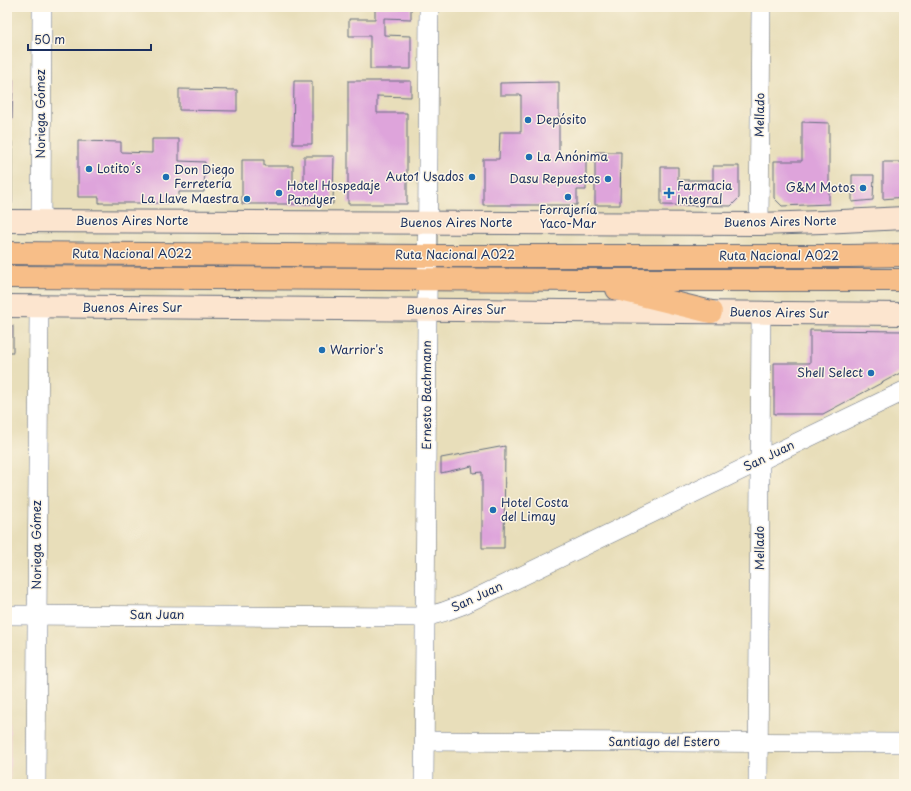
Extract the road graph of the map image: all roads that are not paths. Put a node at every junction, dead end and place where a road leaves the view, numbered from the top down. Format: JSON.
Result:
{"nodes":[{"id":1,"x":42,"y":7,"type":"edge"},
{"id":2,"x":429,"y":7,"type":"edge"},
{"id":3,"x":761,"y":7,"type":"edge"},
{"id":4,"x":904,"y":218,"type":"edge"},
{"id":5,"x":7,"y":221,"type":"edge"},
{"id":6,"x":41,"y":221,"type":"junction"},
{"id":7,"x":428,"y":222,"type":"junction"},
{"id":8,"x":759,"y":224,"type":"junction"},
{"id":9,"x":7,"y":253,"type":"edge"},
{"id":10,"x":904,"y":255,"type":"edge"},
{"id":11,"x":427,"y":256,"type":"junction"},
{"id":12,"x":7,"y":277,"type":"edge"},
{"id":13,"x":427,"y":279,"type":"junction"},
{"id":14,"x":583,"y":280,"type":"junction"},
{"id":15,"x":904,"y":280,"type":"edge"},
{"id":16,"x":7,"y":306,"type":"edge"},
{"id":17,"x":38,"y":307,"type":"junction"},
{"id":18,"x":427,"y":310,"type":"junction"},
{"id":19,"x":712,"y":312,"type":"junction"},
{"id":20,"x":761,"y":313,"type":"junction"},
{"id":21,"x":904,"y":314,"type":"edge"},
{"id":22,"x":904,"y":391,"type":"edge"},
{"id":23,"x":760,"y":460,"type":"junction"},
{"id":24,"x":7,"y":615,"type":"edge"},
{"id":25,"x":37,"y":615,"type":"junction"},
{"id":26,"x":425,"y":617,"type":"junction"},
{"id":27,"x":425,"y":741,"type":"junction"},
{"id":28,"x":758,"y":742,"type":"junction"},
{"id":29,"x":904,"y":743,"type":"edge"},
{"id":30,"x":36,"y":784,"type":"edge"},
{"id":31,"x":424,"y":784,"type":"edge"},
{"id":32,"x":758,"y":784,"type":"edge"}],
"edges":[{"from":1,"to":6,"type":"street","name":"Noriega Gómez"},
{"from":2,"to":7,"type":"street","name":"Ernesto Bachmann"},
{"from":3,"to":8,"type":"street","name":"Mellado"},
{"from":4,"to":8,"type":"main road","name":"Buenos Aires Norte"},
{"from":5,"to":6,"type":"main road","name":"Buenos Aires Norte"},
{"from":6,"to":7,"type":"main road","name":"Buenos Aires Norte"},
{"from":7,"to":8,"type":"main road","name":"Buenos Aires Norte"},
{"from":7,"to":11,"type":"street","name":"Ernesto Bachmann"},
{"from":9,"to":11,"type":"highway","name":"Ruta Nacional A022"},
{"from":10,"to":11,"type":"highway","name":"Ruta Nacional A022"},
{"from":11,"to":13,"type":"street","name":"Ernesto Bachmann"},
{"from":12,"to":13,"type":"highway","name":"Ruta Nacional A022"},
{"from":13,"to":14,"type":"highway","name":"Ruta Nacional A022"},
{"from":13,"to":18,"type":"street","name":"Ernesto Bachmann"},
{"from":14,"to":15,"type":"highway","name":"Ruta Nacional A022"},
{"from":14,"to":19,"type":"highway"},
{"from":16,"to":17,"type":"main road","name":"Buenos Aires Sur"},
{"from":17,"to":18,"type":"main road","name":"Buenos Aires Sur"},
{"from":17,"to":25,"type":"street","name":"Noriega Gómez"},
{"from":18,"to":19,"type":"main road","name":"Buenos Aires Sur"},
{"from":18,"to":26,"type":"street","name":"Ernesto Bachmann"},
{"from":19,"to":20,"type":"main road","name":"Buenos Aires Sur"},
{"from":20,"to":21,"type":"main road","name":"Buenos Aires Sur"},
{"from":20,"to":23,"type":"street","name":"Mellado"},
{"from":22,"to":23,"type":"street","name":"San Juan"},
{"from":23,"to":26,"type":"street","name":"San Juan"},
{"from":23,"to":28,"type":"street","name":"Mellado"},
{"from":24,"to":25,"type":"street","name":"San Juan"},
{"from":25,"to":26,"type":"street","name":"San Juan"},
{"from":25,"to":30,"type":"street","name":"Noriega Gómez"},
{"from":26,"to":27,"type":"street","name":"Ernesto Bachmann"},
{"from":27,"to":28,"type":"street","name":"Santiago del Estero"},
{"from":27,"to":31,"type":"street","name":"Ernesto Bachmann"},
{"from":28,"to":29,"type":"street","name":"Santiago del Estero"},
{"from":28,"to":32,"type":"street","name":"Mellado"}]}
